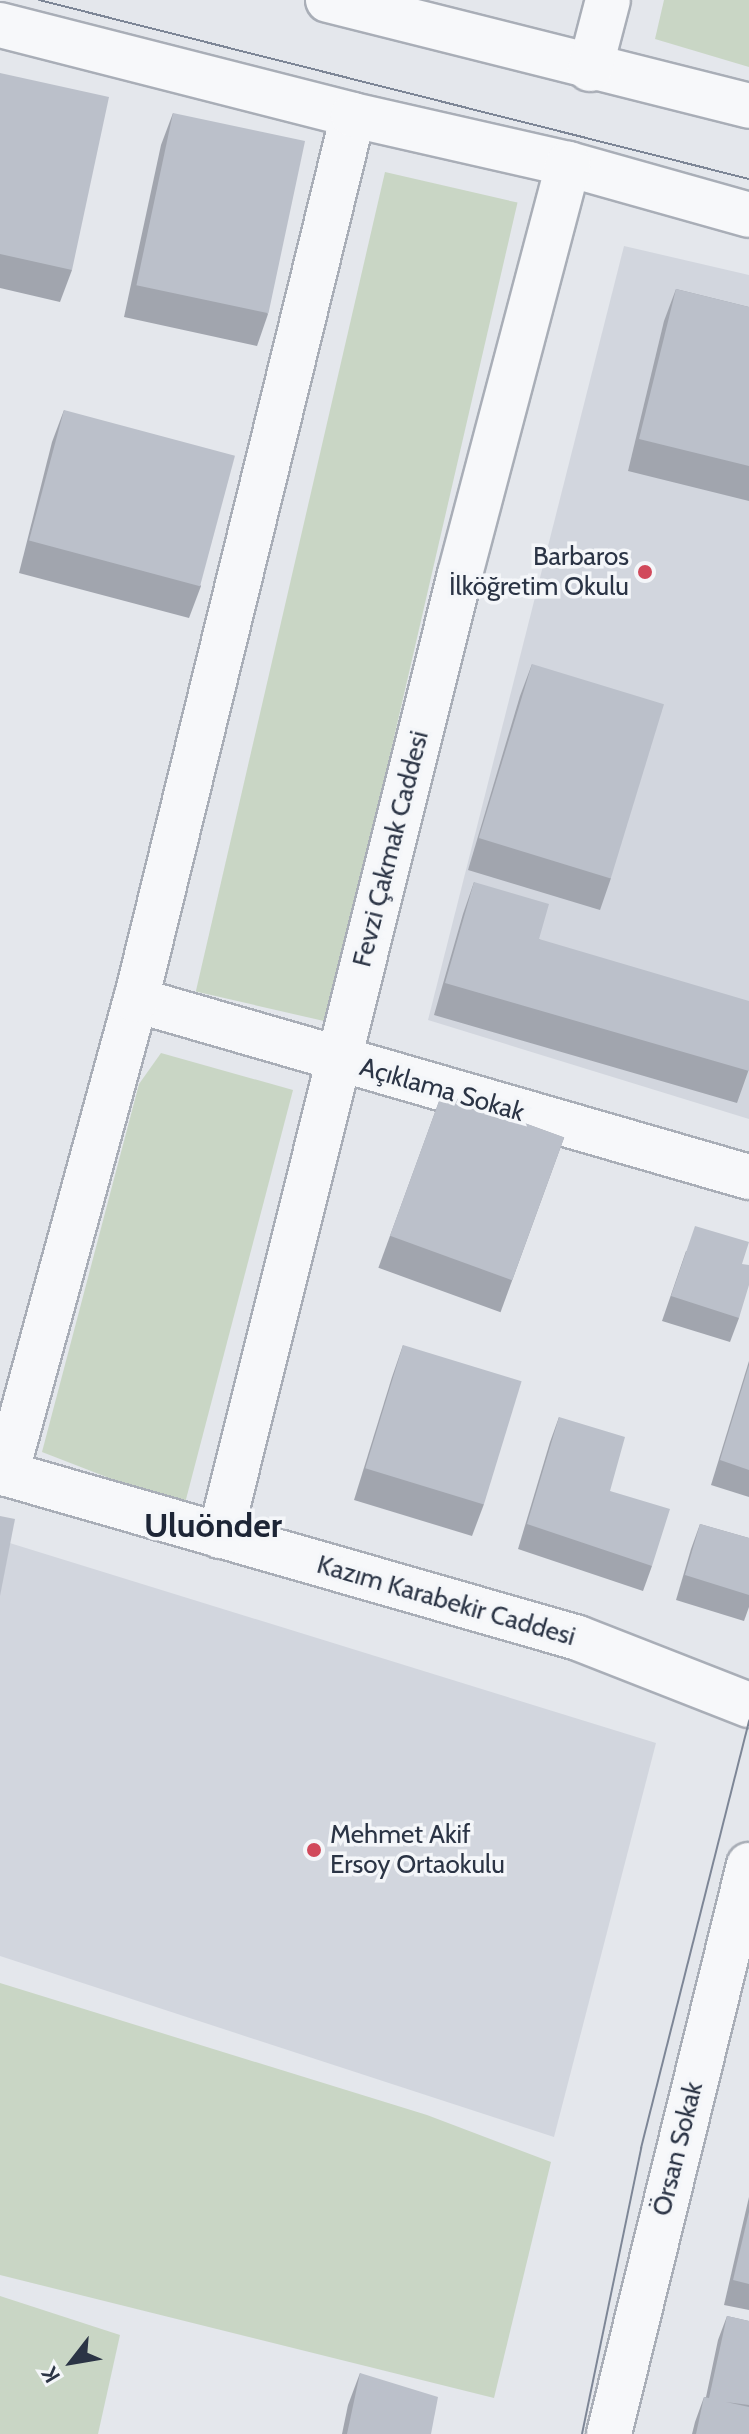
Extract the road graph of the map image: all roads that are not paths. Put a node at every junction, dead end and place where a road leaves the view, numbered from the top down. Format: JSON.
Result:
{"nodes":[{"id":1,"x":328,"y":0,"type":"edge"},
{"id":2,"x":608,"y":0,"type":"edge"},
{"id":3,"x":373,"y":6,"type":"edge"},
{"id":4,"x":0,"y":25,"type":"edge"},
{"id":5,"x":590,"y":69,"type":"junction"},
{"id":6,"x":749,"y":106,"type":"edge"},
{"id":7,"x":353,"y":115,"type":"junction"},
{"id":8,"x":568,"y":164,"type":"junction"},
{"id":9,"x":749,"y":215,"type":"edge"},
{"id":10,"x":136,"y":1000,"type":"junction"},
{"id":11,"x":338,"y":1060,"type":"junction"},
{"id":12,"x":749,"y":1177,"type":"edge"},
{"id":13,"x":3,"y":1473,"type":"edge"},
{"id":14,"x":220,"y":1536,"type":"junction"},
{"id":15,"x":749,"y":1705,"type":"edge"},
{"id":16,"x":749,"y":1865,"type":"edge"},
{"id":17,"x":609,"y":2434,"type":"edge"}],
"edges":[{"from":1,"to":3,"type":"street"},
{"from":2,"to":5,"type":"street"},
{"from":3,"to":5,"type":"street"},
{"from":4,"to":7,"type":"street"},
{"from":5,"to":6,"type":"street"},
{"from":7,"to":8,"type":"street"},
{"from":7,"to":10,"type":"street"},
{"from":8,"to":9,"type":"street"},
{"from":8,"to":11,"type":"street","name":"Fevzi Çakmak Caddesi"},
{"from":10,"to":11,"type":"street","name":"Açıklama Sokak"},
{"from":10,"to":13,"type":"street"},
{"from":11,"to":12,"type":"street","name":"Açıklama Sokak"},
{"from":11,"to":14,"type":"street","name":"Fevzi Çakmak Caddesi"},
{"from":13,"to":14,"type":"street","name":"Kazım Karabekir Caddesi"},
{"from":14,"to":15,"type":"street","name":"Kazım Karabekir Caddesi"},
{"from":16,"to":17,"type":"street","name":"Örsan Sokak"}]}
